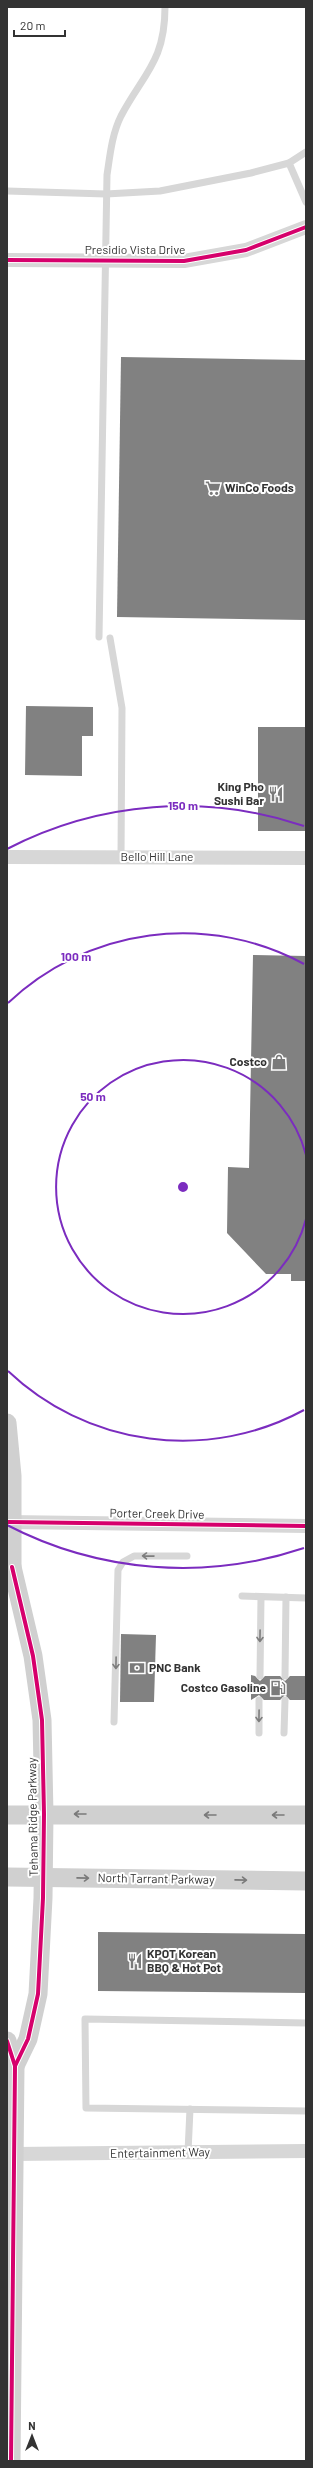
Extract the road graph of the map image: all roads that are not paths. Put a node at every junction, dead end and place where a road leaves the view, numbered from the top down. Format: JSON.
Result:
{"nodes":[{"id":1,"x":165,"y":7,"type":"edge"},
{"id":2,"x":306,"y":152,"type":"edge"},
{"id":3,"x":289,"y":163,"type":"junction"},
{"id":4,"x":7,"y":191,"type":"edge"},
{"id":5,"x":106,"y":194,"type":"junction"},
{"id":6,"x":306,"y":202,"type":"edge"},
{"id":7,"x":306,"y":228,"type":"edge"},
{"id":8,"x":7,"y":260,"type":"edge"},
{"id":9,"x":105,"y":261,"type":"junction"},
{"id":10,"x":99,"y":637,"type":"dead end"},
{"id":11,"x":110,"y":638,"type":"dead end"},
{"id":12,"x":7,"y":857,"type":"edge"},
{"id":13,"x":121,"y":857,"type":"junction"},
{"id":14,"x":306,"y":858,"type":"edge"},
{"id":15,"x":7,"y":1422,"type":"edge"},
{"id":16,"x":9,"y":1522,"type":"edge"},
{"id":17,"x":306,"y":1526,"type":"edge"},
{"id":18,"x":187,"y":1556,"type":"dead end"},
{"id":19,"x":12,"y":1567,"type":"junction"},
{"id":20,"x":242,"y":1596,"type":"dead end"},
{"id":21,"x":7,"y":1597,"type":"edge"},
{"id":22,"x":261,"y":1597,"type":"junction"},
{"id":23,"x":286,"y":1597,"type":"junction"},
{"id":24,"x":306,"y":1598,"type":"edge"},
{"id":25,"x":260,"y":1676,"type":"dead end"},
{"id":26,"x":285,"y":1676,"type":"dead end"},
{"id":27,"x":259,"y":1700,"type":"dead end"},
{"id":28,"x":285,"y":1700,"type":"dead end"},
{"id":29,"x":114,"y":1722,"type":"dead end"},
{"id":30,"x":259,"y":1733,"type":"dead end"},
{"id":31,"x":284,"y":1733,"type":"dead end"},
{"id":32,"x":44,"y":1814,"type":"junction"},
{"id":33,"x":7,"y":1815,"type":"edge"},
{"id":34,"x":306,"y":1815,"type":"edge"},
{"id":35,"x":7,"y":1877,"type":"edge"},
{"id":36,"x":44,"y":1878,"type":"junction"},
{"id":37,"x":306,"y":1881,"type":"edge"},
{"id":38,"x":306,"y":2023,"type":"edge"},
{"id":39,"x":7,"y":2041,"type":"edge"},
{"id":40,"x":15,"y":2066,"type":"junction"},
{"id":41,"x":190,"y":2109,"type":"junction"},
{"id":42,"x":306,"y":2110,"type":"edge"},
{"id":43,"x":306,"y":2151,"type":"edge"},
{"id":44,"x":188,"y":2152,"type":"junction"},
{"id":45,"x":10,"y":2154,"type":"edge"},
{"id":46,"x":11,"y":2461,"type":"edge"}],
"edges":[{"from":1,"to":5,"type":"lane"},
{"from":2,"to":3,"type":"lane"},
{"from":3,"to":5,"type":"lane"},
{"from":3,"to":6,"type":"lane"},
{"from":4,"to":5,"type":"lane"},
{"from":5,"to":9,"type":"lane"},
{"from":7,"to":9,"type":"street","name":"Presidio Vista Drive"},
{"from":8,"to":9,"type":"street","name":"Presidio Vista Drive"},
{"from":9,"to":10,"type":"lane"},
{"from":11,"to":13,"type":"lane"},
{"from":12,"to":13,"type":"street","name":"Bello Hill Lane"},
{"from":13,"to":14,"type":"street","name":"Bello Hill Lane"},
{"from":15,"to":16,"type":"street","name":"Tehama Ridge Parkway"},
{"from":16,"to":17,"type":"street","name":"Porter Creek Drive"},
{"from":16,"to":19,"type":"street","name":"Tehama Ridge Parkway"},
{"from":18,"to":29,"type":"lane","one_way":true},
{"from":19,"to":21,"type":"street","name":"Tehama Ridge Parkway"},
{"from":19,"to":32,"type":"street","name":"Tehama Ridge Parkway"},
{"from":20,"to":22,"type":"lane"},
{"from":22,"to":23,"type":"lane"},
{"from":22,"to":25,"type":"lane","one_way":true},
{"from":23,"to":24,"type":"lane"},
{"from":23,"to":26,"type":"lane"},
{"from":27,"to":30,"type":"lane","one_way":true},
{"from":28,"to":31,"type":"lane"},
{"from":32,"to":33,"type":"street"},
{"from":34,"to":32,"type":"street","one_way":true},
{"from":32,"to":36,"type":"street","name":"Tehama Ridge Parkway"},
{"from":35,"to":36,"type":"street","name":"North Tarrant Parkway"},
{"from":36,"to":37,"type":"street","name":"North Tarrant Parkway","one_way":true},
{"from":36,"to":40,"type":"street","name":"Tehama Ridge Parkway"},
{"from":38,"to":41,"type":"lane"},
{"from":39,"to":40,"type":"street","name":"Tehama Ridge Parkway"},
{"from":40,"to":45,"type":"street","name":"Tehama Ridge Parkway"},
{"from":41,"to":42,"type":"lane"},
{"from":41,"to":44,"type":"lane"},
{"from":43,"to":44,"type":"street","name":"Entertainment Way"},
{"from":44,"to":45,"type":"street","name":"Entertainment Way"},
{"from":45,"to":46,"type":"street","name":"Tehama Ridge Parkway"}]}
